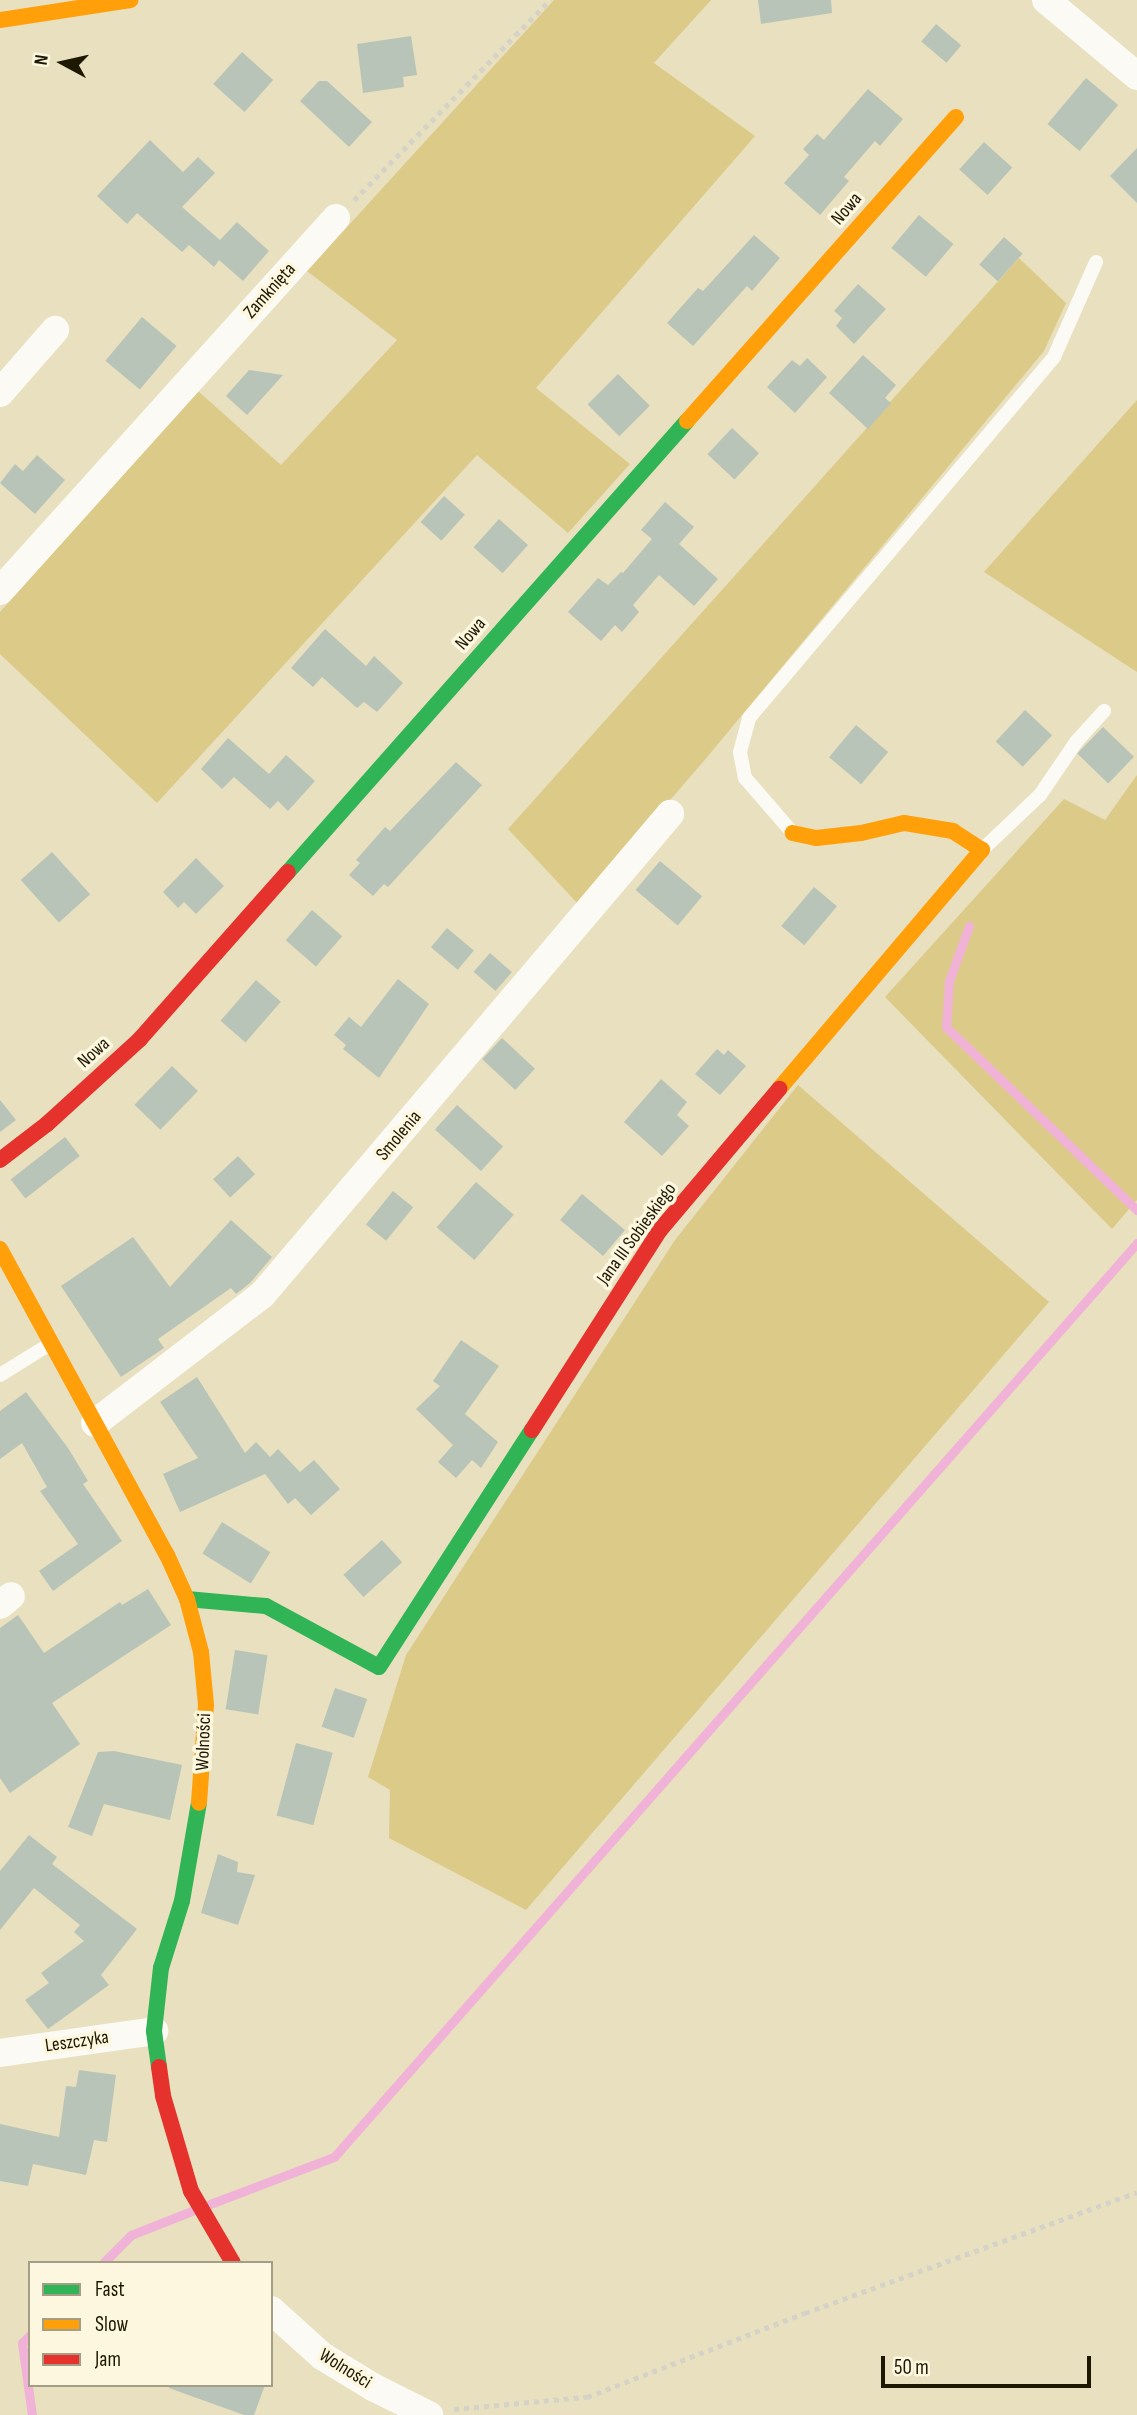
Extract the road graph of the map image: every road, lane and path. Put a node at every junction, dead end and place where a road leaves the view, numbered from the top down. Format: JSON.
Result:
{"nodes":[{"id":1,"x":130,"y":0,"type":"edge"},
{"id":2,"x":550,"y":0,"type":"edge"},
{"id":3,"x":1046,"y":0,"type":"edge"},
{"id":4,"x":0,"y":20,"type":"edge"},
{"id":5,"x":1137,"y":76,"type":"edge"},
{"id":6,"x":956,"y":117,"type":"dead end"},
{"id":7,"x":336,"y":218,"type":"joint"},
{"id":8,"x":1096,"y":262,"type":"dead end"},
{"id":9,"x":55,"y":330,"type":"dead end"},
{"id":10,"x":0,"y":393,"type":"edge"},
{"id":11,"x":0,"y":591,"type":"edge"},
{"id":12,"x":1104,"y":711,"type":"dead end"},
{"id":13,"x":670,"y":814,"type":"dead end"},
{"id":14,"x":793,"y":832,"type":"joint"},
{"id":15,"x":982,"y":850,"type":"junction"},
{"id":16,"x":0,"y":1160,"type":"edge"},
{"id":17,"x":0,"y":1249,"type":"edge"},
{"id":18,"x":8,"y":1286,"type":"edge"},
{"id":19,"x":51,"y":1344,"type":"junction"},
{"id":20,"x":0,"y":1375,"type":"edge"},
{"id":21,"x":95,"y":1423,"type":"junction"},
{"id":22,"x":187,"y":1599,"type":"junction"},
{"id":23,"x":154,"y":2031,"type":"junction"},
{"id":24,"x":0,"y":2053,"type":"edge"},
{"id":25,"x":1137,"y":2192,"type":"edge"},
{"id":26,"x":232,"y":2261,"type":"edge"},
{"id":27,"x":273,"y":2311,"type":"edge"},
{"id":28,"x":425,"y":2413,"type":"edge"}],
"edges":[{"from":1,"to":4,"type":"street"},
{"from":2,"to":7,"type":"path"},
{"from":3,"to":5,"type":"street"},
{"from":6,"to":16,"type":"street","name":"Nowa"},
{"from":7,"to":11,"type":"street","name":"Zamknięta"},
{"from":8,"to":14,"type":"lane"},
{"from":9,"to":10,"type":"street"},
{"from":12,"to":15,"type":"lane"},
{"from":13,"to":21,"type":"street","name":"Smolenia"},
{"from":14,"to":15,"type":"street"},
{"from":15,"to":22,"type":"street","name":"Jana III Sobieskiego"},
{"from":17,"to":18,"type":"street","name":"Wolności"},
{"from":18,"to":19,"type":"street","name":"Wolności"},
{"from":19,"to":20,"type":"lane"},
{"from":19,"to":21,"type":"street","name":"Wolności"},
{"from":21,"to":22,"type":"street","name":"Wolności"},
{"from":22,"to":23,"type":"street","name":"Wolności"},
{"from":23,"to":24,"type":"street","name":"Leszczyka"},
{"from":23,"to":26,"type":"street","name":"Wolności"},
{"from":25,"to":28,"type":"path"},
{"from":27,"to":28,"type":"street","name":"Wolności"}]}
